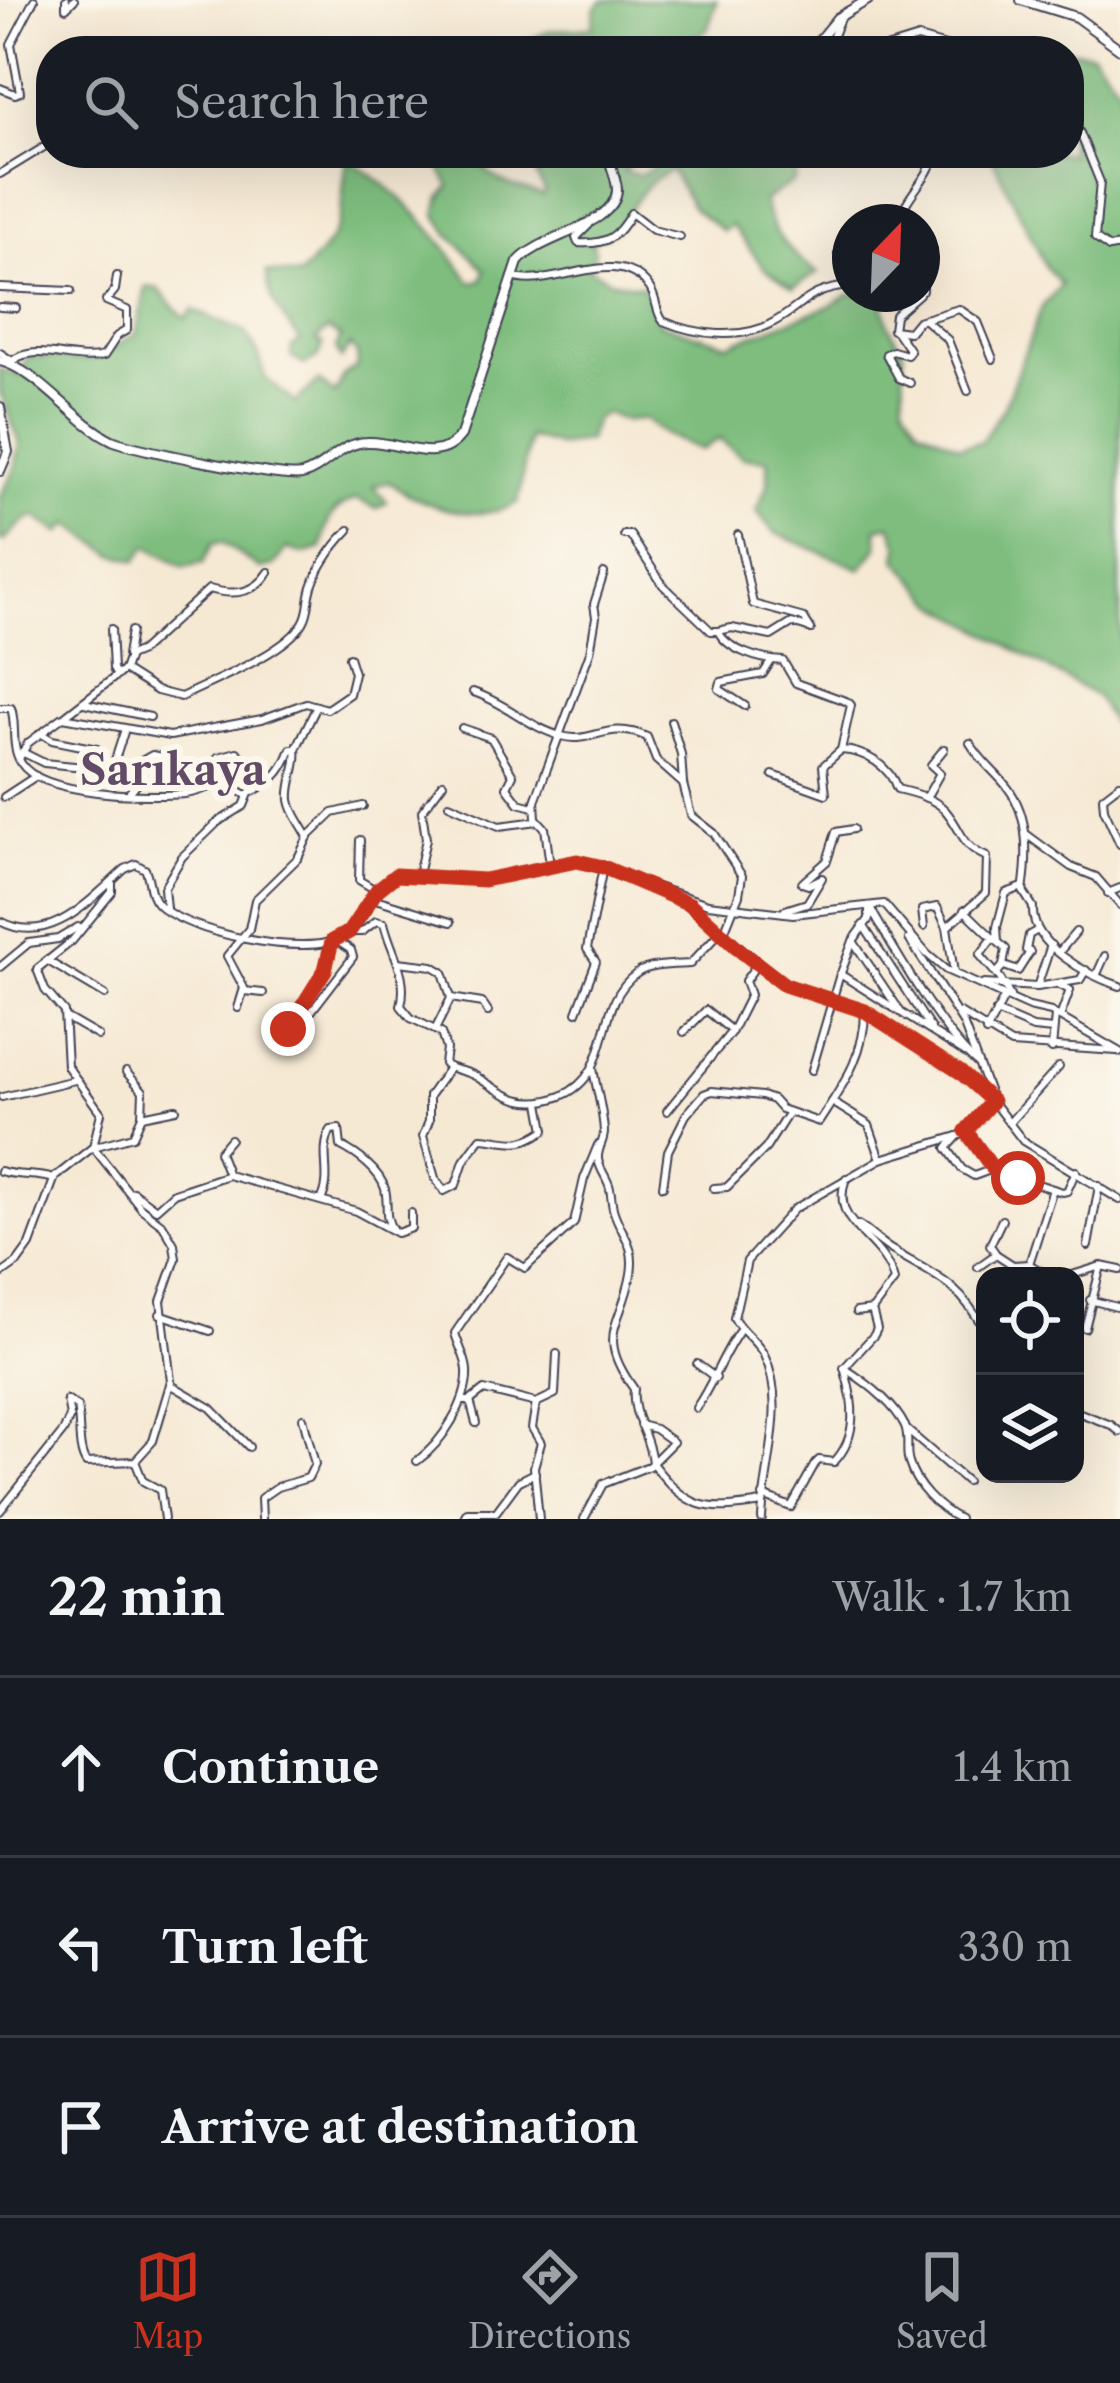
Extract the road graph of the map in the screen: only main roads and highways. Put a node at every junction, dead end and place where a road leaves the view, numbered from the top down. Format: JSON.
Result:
{"nodes":[{"id":1,"x":864,"y":0,"type":"edge"},
{"id":2,"x":1021,"y":0,"type":"edge"},
{"id":3,"x":1037,"y":0,"type":"edge"},
{"id":4,"x":818,"y":36,"type":"edge"},
{"id":5,"x":821,"y":36,"type":"edge"},
{"id":6,"x":1120,"y":46,"type":"edge"},
{"id":7,"x":609,"y":168,"type":"edge"},
{"id":8,"x":610,"y":168,"type":"edge"},
{"id":9,"x":0,"y":358,"type":"edge"},
{"id":10,"x":0,"y":407,"type":"edge"},
{"id":11,"x":0,"y":420,"type":"edge"},
{"id":12,"x":0,"y":468,"type":"edge"}],
"edges":[{"from":1,"to":4,"type":"main road"},
{"from":1,"to":5,"type":"main road"},
{"from":2,"to":6,"type":"main road"},
{"from":3,"to":6,"type":"main road"},
{"from":7,"to":9,"type":"main road"},
{"from":8,"to":9,"type":"main road"},
{"from":10,"to":12,"type":"main road"},
{"from":11,"to":12,"type":"main road"}]}
